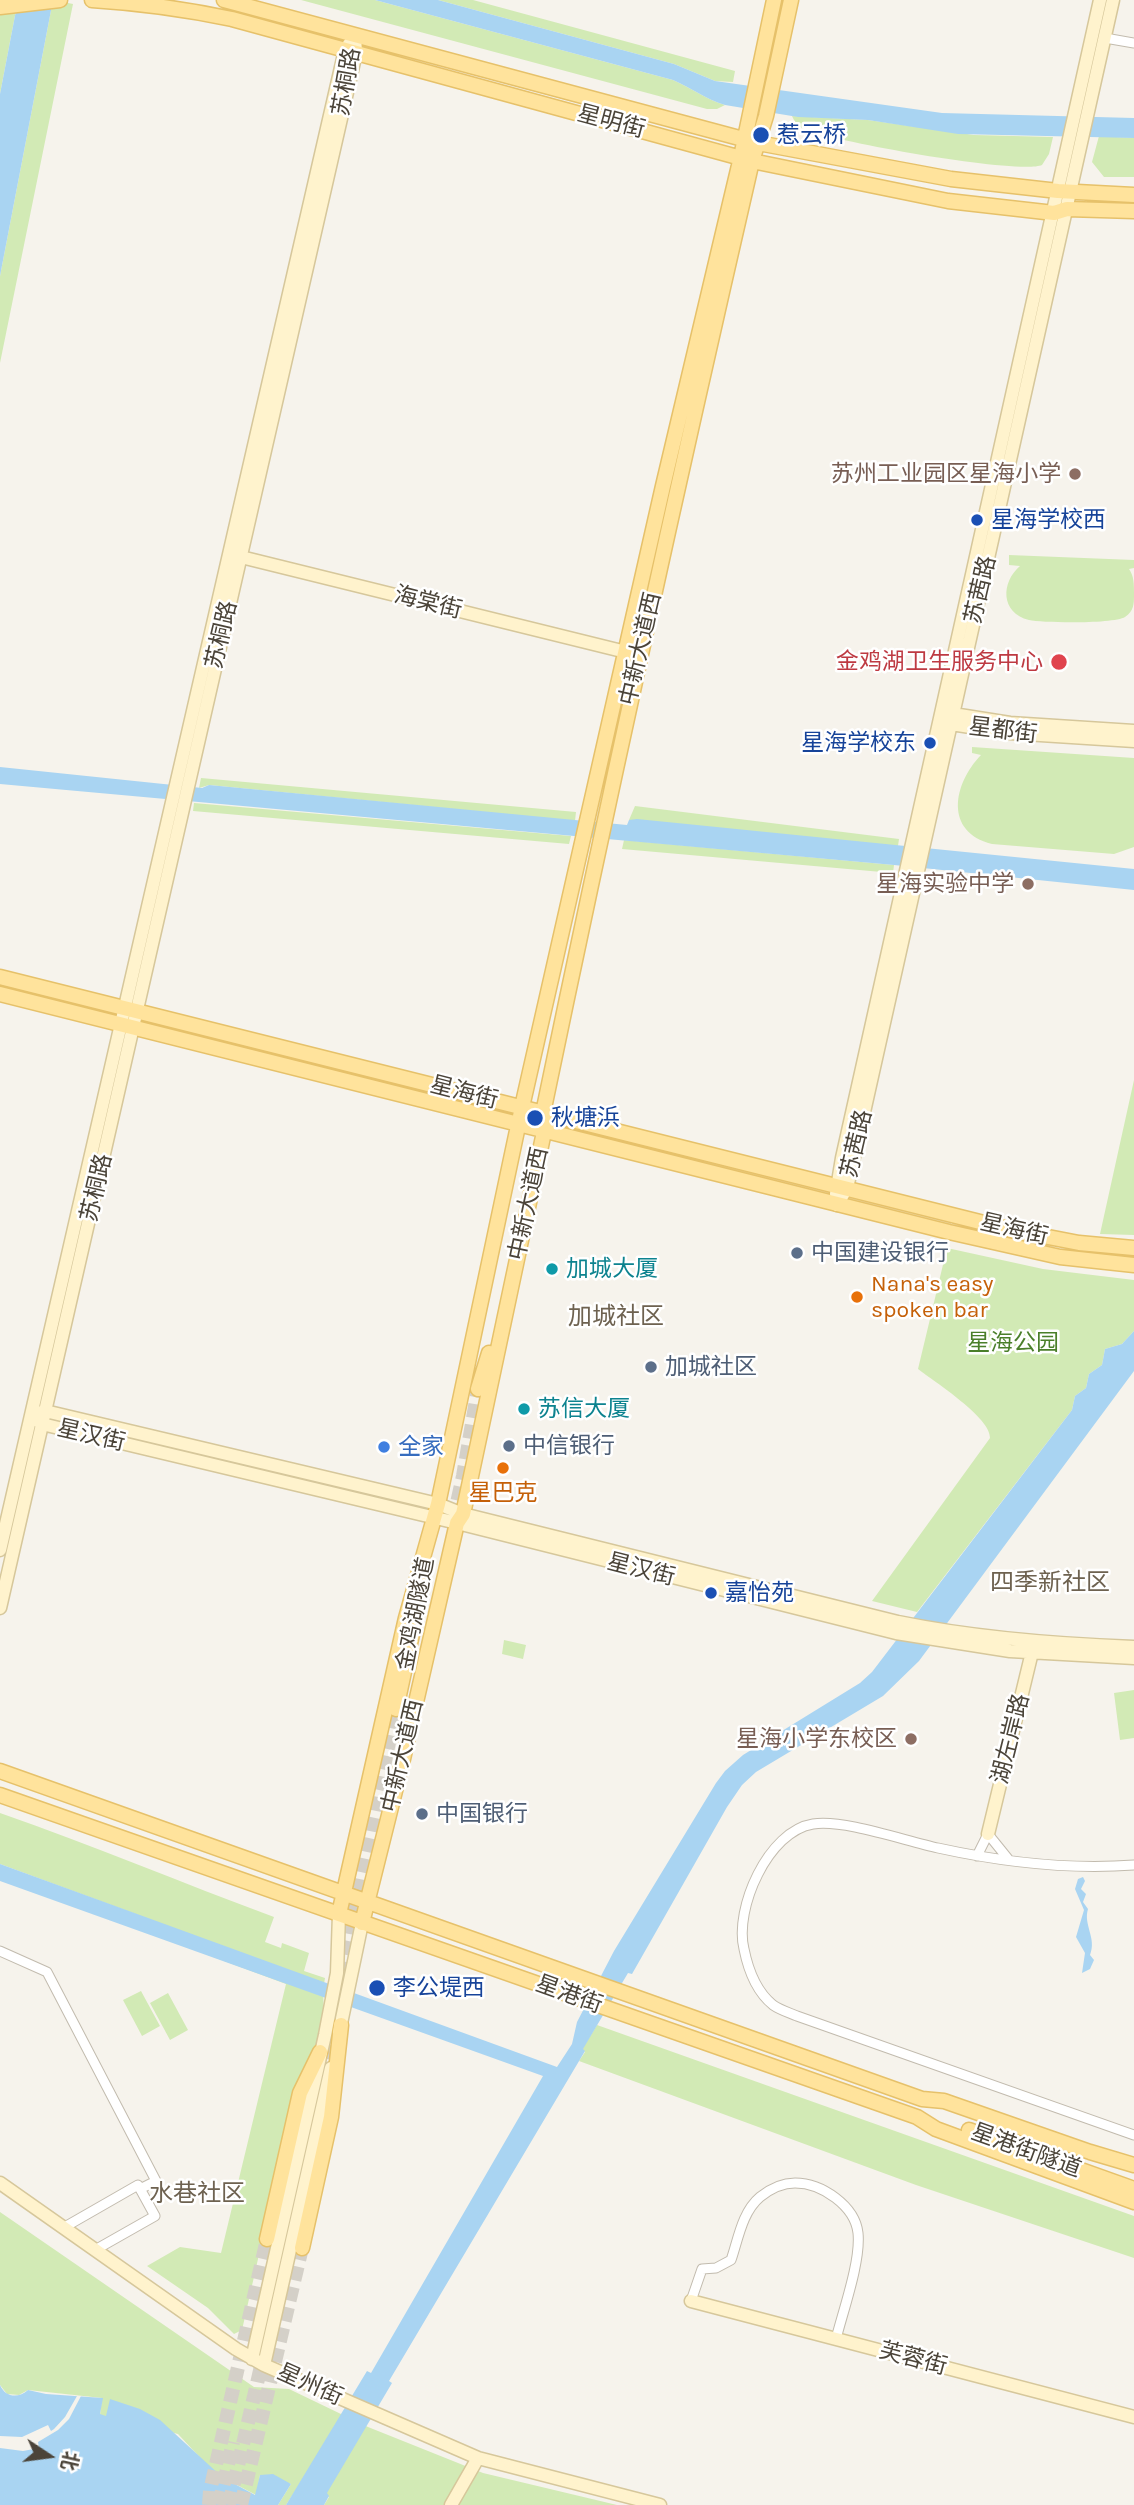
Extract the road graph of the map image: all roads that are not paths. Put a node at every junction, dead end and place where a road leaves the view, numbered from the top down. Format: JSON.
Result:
{"nodes":[{"id":1,"x":60,"y":0,"type":"edge"},
{"id":2,"x":92,"y":0,"type":"edge"},
{"id":3,"x":224,"y":0,"type":"edge"},
{"id":4,"x":774,"y":0,"type":"edge"},
{"id":5,"x":791,"y":0,"type":"edge"},
{"id":6,"x":1100,"y":0,"type":"edge"},
{"id":7,"x":1113,"y":0,"type":"edge"},
{"id":8,"x":3,"y":6,"type":"edge"},
{"id":9,"x":355,"y":34,"type":"junction"},
{"id":10,"x":1105,"y":38,"type":"junction"},
{"id":11,"x":1134,"y":43,"type":"edge"},
{"id":12,"x":350,"y":52,"type":"junction"},
{"id":13,"x":1082,"y":107,"type":"junction"},
{"id":14,"x":751,"y":141,"type":"junction"},
{"id":15,"x":746,"y":159,"type":"junction"},
{"id":16,"x":1064,"y":192,"type":"junction"},
{"id":17,"x":1134,"y":195,"type":"edge"},
{"id":18,"x":1060,"y":211,"type":"junction"},
{"id":19,"x":1134,"y":211,"type":"edge"},
{"id":20,"x":235,"y":555,"type":"junction"},
{"id":21,"x":626,"y":652,"type":"junction"},
{"id":22,"x":949,"y":718,"type":"junction"},
{"id":23,"x":1134,"y":730,"type":"edge"},
{"id":24,"x":1134,"y":741,"type":"edge"},
{"id":25,"x":0,"y":977,"type":"edge"},
{"id":26,"x":0,"y":994,"type":"edge"},
{"id":27,"x":132,"y":1010,"type":"junction"},
{"id":28,"x":128,"y":1026,"type":"junction"},
{"id":29,"x":522,"y":1107,"type":"junction"},
{"id":30,"x":543,"y":1113,"type":"junction"},
{"id":31,"x":519,"y":1124,"type":"junction"},
{"id":32,"x":544,"y":1132,"type":"junction"},
{"id":33,"x":841,"y":1187,"type":"junction"},
{"id":34,"x":837,"y":1205,"type":"junction"},
{"id":35,"x":521,"y":1246,"type":"junction"},
{"id":36,"x":1133,"y":1248,"type":"edge"},
{"id":37,"x":1132,"y":1264,"type":"edge"},
{"id":38,"x":71,"y":1273,"type":"junction"},
{"id":39,"x":478,"y":1389,"type":"tunnel mouth"},
{"id":40,"x":32,"y":1415,"type":"junction"},
{"id":41,"x":44,"y":1418,"type":"junction"},
{"id":42,"x":209,"y":1450,"type":"junction"},
{"id":43,"x":206,"y":1464,"type":"junction"},
{"id":44,"x":436,"y":1511,"type":"junction"},
{"id":45,"x":460,"y":1519,"type":"junction"},
{"id":46,"x":5,"y":1548,"type":"edge"},
{"id":47,"x":0,"y":1608,"type":"edge"},
{"id":48,"x":1134,"y":1647,"type":"edge"},
{"id":49,"x":1033,"y":1648,"type":"junction"},
{"id":50,"x":1134,"y":1658,"type":"edge"},
{"id":51,"x":396,"y":1709,"type":"tunnel mouth"},
{"id":52,"x":0,"y":1771,"type":"edge"},
{"id":53,"x":0,"y":1795,"type":"edge"},
{"id":54,"x":988,"y":1834,"type":"junction"},
{"id":55,"x":977,"y":1856,"type":"junction"},
{"id":56,"x":1009,"y":1860,"type":"junction"},
{"id":57,"x":1134,"y":1865,"type":"edge"},
{"id":58,"x":344,"y":1894,"type":"junction"},
{"id":59,"x":368,"y":1902,"type":"junction"},
{"id":60,"x":339,"y":1914,"type":"junction"},
{"id":61,"x":362,"y":1923,"type":"junction"},
{"id":62,"x":0,"y":1951,"type":"edge"},
{"id":63,"x":341,"y":2025,"type":"junction"},
{"id":64,"x":320,"y":2052,"type":"junction"},
{"id":65,"x":922,"y":2099,"type":"junction"},
{"id":66,"x":917,"y":2118,"type":"junction"},
{"id":67,"x":1134,"y":2135,"type":"edge"},
{"id":68,"x":1134,"y":2165,"type":"edge"},
{"id":69,"x":1134,"y":2180,"type":"edge"},
{"id":70,"x":0,"y":2183,"type":"edge"},
{"id":71,"x":140,"y":2189,"type":"junction"},
{"id":72,"x":1134,"y":2189,"type":"edge"},
{"id":73,"x":1134,"y":2202,"type":"edge"},
{"id":74,"x":64,"y":2228,"type":"junction"},
{"id":75,"x":267,"y":2239,"type":"tunnel mouth"},
{"id":76,"x":302,"y":2248,"type":"tunnel mouth"},
{"id":77,"x":95,"y":2250,"type":"junction"},
{"id":78,"x":691,"y":2301,"type":"joint"},
{"id":79,"x":836,"y":2339,"type":"junction"},
{"id":80,"x":252,"y":2359,"type":"junction"},
{"id":81,"x":264,"y":2365,"type":"junction"},
{"id":82,"x":1134,"y":2417,"type":"edge"},
{"id":83,"x":478,"y":2458,"type":"junction"},
{"id":84,"x":451,"y":2505,"type":"edge"},
{"id":85,"x":660,"y":2505,"type":"edge"}],
"edges":[{"from":1,"to":8,"type":"main road"},
{"from":2,"to":12,"type":"main road","name":"星明街"},
{"from":3,"to":9,"type":"main road","name":"星明街"},
{"from":4,"to":14,"type":"main road","name":"中新大道西"},
{"from":5,"to":14,"type":"main road","name":"中新大道西"},
{"from":6,"to":13,"type":"main road","name":"苏茜路"},
{"from":7,"to":10,"type":"main road","name":"苏茜路"},
{"from":9,"to":12,"type":"main road","name":"苏桐路"},
{"from":9,"to":14,"type":"main road","name":"星明街"},
{"from":10,"to":11,"type":"street"},
{"from":10,"to":13,"type":"main road","name":"苏茜路"},
{"from":12,"to":15,"type":"main road","name":"星明街"},
{"from":12,"to":20,"type":"main road","name":"苏桐路"},
{"from":13,"to":16,"type":"main road","name":"苏茜路"},
{"from":14,"to":15,"type":"main road","name":"中新大道西"},
{"from":14,"to":16,"type":"main road","name":"星明街"},
{"from":15,"to":18,"type":"main road","name":"星明街"},
{"from":15,"to":21,"type":"main road","name":"中新大道西"},
{"from":15,"to":30,"type":"main road","name":"中新大道西"},
{"from":16,"to":17,"type":"main road","name":"星明街"},
{"from":16,"to":18,"type":"main road","name":"苏茜路"},
{"from":18,"to":19,"type":"main road","name":"星明街"},
{"from":18,"to":22,"type":"main road","name":"苏茜路"},
{"from":20,"to":21,"type":"main road","name":"海棠街"},
{"from":20,"to":27,"type":"main road","name":"苏桐路"},
{"from":21,"to":29,"type":"main road","name":"中新大道西"},
{"from":22,"to":23,"type":"main road","name":"星都街"},
{"from":22,"to":24,"type":"main road","name":"星都街"},
{"from":22,"to":33,"type":"main road","name":"苏茜路"},
{"from":25,"to":27,"type":"main road","name":"星海街"},
{"from":26,"to":28,"type":"main road","name":"星海街"},
{"from":27,"to":28,"type":"main road","name":"苏桐路"},
{"from":27,"to":29,"type":"main road","name":"星海街"},
{"from":28,"to":31,"type":"main road","name":"星海街"},
{"from":28,"to":38,"type":"main road","name":"苏桐路"},
{"from":29,"to":30,"type":"main road","name":"星海街"},
{"from":29,"to":31,"type":"main road","name":"中新大道西"},
{"from":30,"to":32,"type":"main road","name":"中新大道西"},
{"from":30,"to":33,"type":"main road","name":"星海街"},
{"from":31,"to":32,"type":"main road","name":"星海街"},
{"from":31,"to":44,"type":"main road","name":"中新大道西"},
{"from":32,"to":34,"type":"main road","name":"星海街"},
{"from":32,"to":35,"type":"main road","name":"中新大道西"},
{"from":33,"to":34,"type":"main road","name":"苏茜路"},
{"from":33,"to":36,"type":"main road","name":"星海街"},
{"from":34,"to":37,"type":"main road","name":"星海街"},
{"from":35,"to":39,"type":"main road"},
{"from":35,"to":45,"type":"main road","name":"中新大道西"},
{"from":38,"to":40,"type":"main road","name":"苏桐路"},
{"from":38,"to":41,"type":"main road","name":"苏桐路"},
{"from":40,"to":41,"type":"main road","name":"星汉街"},
{"from":40,"to":46,"type":"main road","name":"苏桐路"},
{"from":41,"to":42,"type":"main road","name":"星汉街"},
{"from":41,"to":43,"type":"main road","name":"星汉街"},
{"from":41,"to":46,"type":"main road","name":"苏桐路"},
{"from":42,"to":43,"type":"main road"},
{"from":42,"to":44,"type":"main road","name":"星汉街"},
{"from":43,"to":44,"type":"main road","name":"星汉街"},
{"from":44,"to":45,"type":"main road","name":"星汉街"},
{"from":44,"to":51,"type":"main road","name":"金鸡湖隧道"},
{"from":44,"to":58,"type":"main road","name":"中新大道西"},
{"from":45,"to":49,"type":"main road","name":"星汉街"},
{"from":45,"to":59,"type":"main road","name":"中新大道西"},
{"from":46,"to":47,"type":"main road","name":"苏桐路"},
{"from":48,"to":49,"type":"main road","name":"星汉街"},
{"from":49,"to":50,"type":"main road","name":"星汉街"},
{"from":49,"to":54,"type":"main road","name":"湖左岸路"},
{"from":52,"to":58,"type":"main road","name":"星港街"},
{"from":53,"to":60,"type":"main road","name":"星港街"},
{"from":54,"to":55,"type":"street"},
{"from":54,"to":56,"type":"street"},
{"from":55,"to":56,"type":"street"},
{"from":55,"to":67,"type":"street"},
{"from":56,"to":57,"type":"street"},
{"from":58,"to":59,"type":"main road","name":"星港街"},
{"from":58,"to":60,"type":"main road","name":"中新大道西"},
{"from":59,"to":61,"type":"main road","name":"中新大道西"},
{"from":59,"to":65,"type":"main road","name":"星港街"},
{"from":60,"to":61,"type":"main road","name":"星港街"},
{"from":60,"to":64,"type":"main road","name":"中新大道西"},
{"from":61,"to":63,"type":"main road","name":"中新大道西"},
{"from":61,"to":66,"type":"main road","name":"星港街"},
{"from":62,"to":71,"type":"street"},
{"from":63,"to":76,"type":"main road"},
{"from":63,"to":81,"type":"main road","name":"中新大道西"},
{"from":64,"to":75,"type":"main road"},
{"from":64,"to":80,"type":"main road","name":"中新大道西"},
{"from":65,"to":68,"type":"main road","name":"星港街"},
{"from":65,"to":69,"type":"main road","name":"星港街隧道"},
{"from":66,"to":72,"type":"main road","name":"星港街隧道"},
{"from":66,"to":73,"type":"main road","name":"星港街"},
{"from":70,"to":74,"type":"main road","name":"星州街"},
{"from":71,"to":74,"type":"street"},
{"from":71,"to":77,"type":"street"},
{"from":74,"to":77,"type":"main road","name":"星州街"},
{"from":77,"to":80,"type":"main road","name":"星州街"},
{"from":78,"to":79,"type":"main road","name":"芙蓉街"},
{"from":78,"to":79,"type":"street"},
{"from":79,"to":82,"type":"main road","name":"芙蓉街"},
{"from":80,"to":81,"type":"main road","name":"星州街"},
{"from":81,"to":83,"type":"main road","name":"星州街"},
{"from":83,"to":84,"type":"main road"},
{"from":83,"to":85,"type":"main road","name":"星州街"}]}
